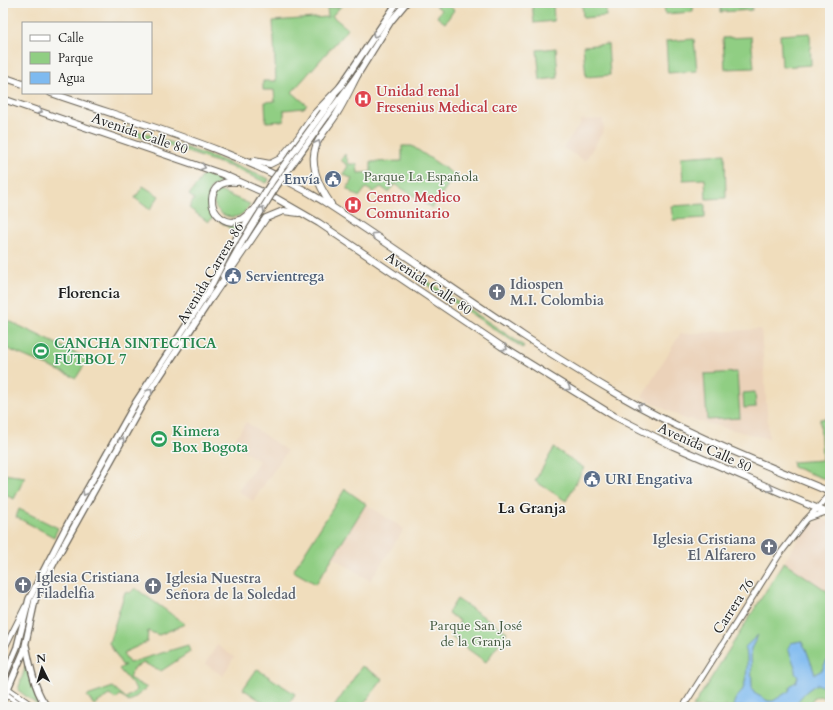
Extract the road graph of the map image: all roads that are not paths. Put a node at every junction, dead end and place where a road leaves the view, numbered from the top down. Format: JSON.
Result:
{"nodes":[{"id":1,"x":397,"y":3,"type":"edge"},
{"id":2,"x":406,"y":3,"type":"edge"},
{"id":3,"x":358,"y":74,"type":"junction"},
{"id":4,"x":3,"y":77,"type":"edge"},
{"id":5,"x":22,"y":84,"type":"edge"},
{"id":6,"x":342,"y":85,"type":"junction"},
{"id":7,"x":54,"y":94,"type":"edge"},
{"id":8,"x":3,"y":99,"type":"edge"},
{"id":9,"x":325,"y":114,"type":"junction"},
{"id":10,"x":238,"y":158,"type":"junction"},
{"id":11,"x":245,"y":183,"type":"junction"},
{"id":12,"x":333,"y":207,"type":"junction"},
{"id":13,"x":254,"y":210,"type":"junction"},
{"id":14,"x":305,"y":214,"type":"junction"},
{"id":15,"x":212,"y":297,"type":"junction"},
{"id":16,"x":830,"y":493,"type":"edge"},
{"id":17,"x":816,"y":508,"type":"junction"},
{"id":18,"x":828,"y":513,"type":"edge"},
{"id":19,"x":806,"y":520,"type":"junction"},
{"id":20,"x":29,"y":599,"type":"junction"},
{"id":21,"x":26,"y":644,"type":"junction"},
{"id":22,"x":3,"y":651,"type":"edge"},
{"id":23,"x":3,"y":680,"type":"edge"},
{"id":24,"x":3,"y":685,"type":"edge"},
{"id":25,"x":5,"y":694,"type":"edge"},
{"id":26,"x":24,"y":707,"type":"edge"},
{"id":27,"x":34,"y":707,"type":"edge"},
{"id":28,"x":48,"y":707,"type":"edge"},
{"id":29,"x":683,"y":707,"type":"edge"}],
"edges":[{"from":1,"to":6,"type":"main road","name":"Avenida Carrera 86","one_way":true},
{"from":2,"to":3,"type":"main road","name":"Avenida Carrera 86"},
{"from":3,"to":9,"type":"main road","name":"Avenida Carrera 86"},
{"from":12,"to":3,"type":"highway","one_way":true},
{"from":4,"to":5,"type":"highway"},
{"from":6,"to":9,"type":"main road","name":"Avenida Carrera 86"},
{"from":6,"to":10,"type":"highway"},
{"from":7,"to":10,"type":"highway","name":"Avenida Calle 80"},
{"from":8,"to":11,"type":"highway","name":"Avenida Calle 80","one_way":true},
{"from":9,"to":13,"type":"main road","name":"Avenida Carrera 86","bridge":true},
{"from":15,"to":9,"type":"main road","name":"Avenida Carrera 86","one_way":true,"bridge":true},
{"from":10,"to":12,"type":"highway","name":"Avenida Calle 80"},
{"from":11,"to":13,"type":"highway"},
{"from":11,"to":14,"type":"highway","name":"Avenida Calle 80"},
{"from":16,"to":12,"type":"highway","name":"Avenida Calle 80","one_way":true},
{"from":13,"to":20,"type":"main road","name":"Avenida Carrera 86","one_way":true},
{"from":14,"to":15,"type":"highway"},
{"from":14,"to":17,"type":"highway","name":"Avenida Calle 80","one_way":true},
{"from":21,"to":15,"type":"main road","name":"Avenida Carrera 86","one_way":true},
{"from":16,"to":17,"type":"main road","name":"Carrera 76"},
{"from":17,"to":18,"type":"highway","name":"Avenida Calle 80"},
{"from":17,"to":19,"type":"main road","name":"Carrera 76"},
{"from":18,"to":19,"type":"main road"},
{"from":19,"to":29,"type":"main road","name":"Carrera 76"},
{"from":20,"to":22,"type":"main road"},
{"from":20,"to":23,"type":"main road","name":"Avenida Carrera 86"},
{"from":21,"to":25,"type":"main road","name":"Avenida Carrera 86"},
{"from":21,"to":28,"type":"main road"},
{"from":24,"to":25,"type":"main road"},
{"from":25,"to":26,"type":"main road"},
{"from":25,"to":27,"type":"main road"}]}
